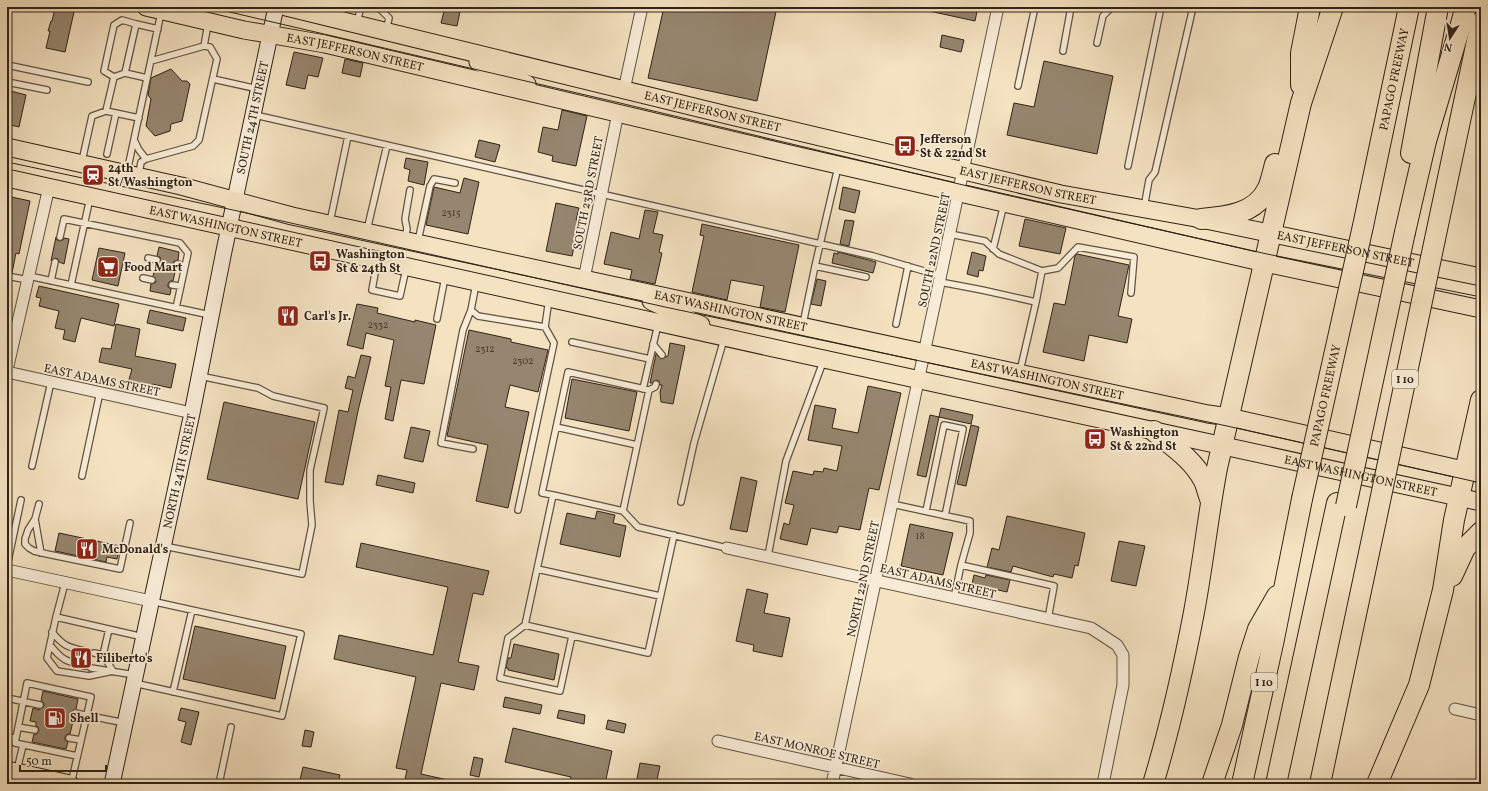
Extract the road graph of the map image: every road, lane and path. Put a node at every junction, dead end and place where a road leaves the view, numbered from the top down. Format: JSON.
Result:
{"nodes":[{"id":1,"x":276,"y":7,"type":"edge"},
{"id":2,"x":286,"y":7,"type":"edge"},
{"id":3,"x":361,"y":7,"type":"edge"},
{"id":4,"x":378,"y":7,"type":"edge"},
{"id":5,"x":642,"y":7,"type":"edge"},
{"id":6,"x":998,"y":7,"type":"edge"},
{"id":7,"x":1035,"y":7,"type":"edge"},
{"id":8,"x":1072,"y":7,"type":"edge"},
{"id":9,"x":1112,"y":7,"type":"edge"},
{"id":10,"x":1161,"y":7,"type":"edge"},
{"id":11,"x":1194,"y":7,"type":"edge"},
{"id":12,"x":1310,"y":7,"type":"edge"},
{"id":13,"x":1333,"y":7,"type":"edge"},
{"id":14,"x":1410,"y":7,"type":"edge"},
{"id":15,"x":1438,"y":7,"type":"edge"},
{"id":16,"x":1466,"y":7,"type":"edge"},
{"id":17,"x":154,"y":9,"type":"edge"},
{"id":18,"x":209,"y":22,"type":"junction"},
{"id":19,"x":1481,"y":22,"type":"edge"},
{"id":20,"x":136,"y":24,"type":"junction"},
{"id":21,"x":357,"y":24,"type":"junction"},
{"id":22,"x":158,"y":29,"type":"junction"},
{"id":23,"x":386,"y":31,"type":"junction"},
{"id":24,"x":270,"y":34,"type":"junction"},
{"id":25,"x":1097,"y":43,"type":"dead end"},
{"id":26,"x":438,"y":44,"type":"junction"},
{"id":27,"x":204,"y":46,"type":"junction"},
{"id":28,"x":1063,"y":51,"type":"dead end"},
{"id":29,"x":151,"y":61,"type":"junction"},
{"id":30,"x":7,"y":65,"type":"edge"},
{"id":31,"x":125,"y":73,"type":"junction"},
{"id":32,"x":114,"y":76,"type":"junction"},
{"id":33,"x":147,"y":78,"type":"junction"},
{"id":34,"x":213,"y":79,"type":"junction"},
{"id":35,"x":7,"y":82,"type":"edge"},
{"id":36,"x":88,"y":82,"type":"dead end"},
{"id":37,"x":1018,"y":86,"type":"dead end"},
{"id":38,"x":259,"y":89,"type":"junction"},
{"id":39,"x":47,"y":90,"type":"dead end"},
{"id":40,"x":624,"y":90,"type":"junction"},
{"id":41,"x":564,"y":100,"type":"junction"},
{"id":42,"x":1301,"y":103,"type":"junction"},
{"id":43,"x":106,"y":111,"type":"junction"},
{"id":44,"x":116,"y":113,"type":"junction"},
{"id":45,"x":618,"y":113,"type":"junction"},
{"id":46,"x":253,"y":114,"type":"junction"},
{"id":47,"x":139,"y":118,"type":"junction"},
{"id":48,"x":348,"y":136,"type":"junction"},
{"id":49,"x":1293,"y":136,"type":"junction"},
{"id":50,"x":134,"y":140,"type":"junction"},
{"id":51,"x":387,"y":145,"type":"junction"},
{"id":52,"x":7,"y":147,"type":"edge"},
{"id":53,"x":107,"y":154,"type":"dead end"},
{"id":54,"x":146,"y":159,"type":"junction"},
{"id":55,"x":82,"y":163,"type":"junction"},
{"id":56,"x":838,"y":165,"type":"junction"},
{"id":57,"x":1128,"y":166,"type":"dead end"},
{"id":58,"x":963,"y":171,"type":"junction"},
{"id":59,"x":133,"y":175,"type":"junction"},
{"id":60,"x":7,"y":178,"type":"edge"},
{"id":61,"x":455,"y":183,"type":"dead end"},
{"id":62,"x":49,"y":187,"type":"junction"},
{"id":63,"x":410,"y":190,"type":"dead end"},
{"id":64,"x":959,"y":193,"type":"junction"},
{"id":65,"x":601,"y":194,"type":"junction"},
{"id":66,"x":90,"y":196,"type":"junction"},
{"id":67,"x":235,"y":200,"type":"junction"},
{"id":68,"x":1004,"y":203,"type":"junction"},
{"id":69,"x":1144,"y":210,"type":"junction"},
{"id":70,"x":1201,"y":219,"type":"junction"},
{"id":71,"x":84,"y":223,"type":"junction"},
{"id":72,"x":329,"y":224,"type":"junction"},
{"id":73,"x":229,"y":227,"type":"junction"},
{"id":74,"x":367,"y":232,"type":"junction"},
{"id":75,"x":1400,"y":232,"type":"junction"},
{"id":76,"x":950,"y":234,"type":"junction"},
{"id":77,"x":1271,"y":234,"type":"junction"},
{"id":78,"x":60,"y":237,"type":"dead end"},
{"id":79,"x":411,"y":242,"type":"junction"},
{"id":80,"x":820,"y":244,"type":"junction"},
{"id":81,"x":993,"y":248,"type":"junction"},
{"id":82,"x":148,"y":258,"type":"dead end"},
{"id":83,"x":156,"y":260,"type":"dead end"},
{"id":84,"x":378,"y":260,"type":"junction"},
{"id":85,"x":55,"y":262,"type":"dead end"},
{"id":86,"x":1264,"y":263,"type":"junction"},
{"id":87,"x":177,"y":264,"type":"dead end"},
{"id":88,"x":185,"y":266,"type":"junction"},
{"id":89,"x":406,"y":266,"type":"junction"},
{"id":90,"x":815,"y":266,"type":"junction"},
{"id":91,"x":908,"y":266,"type":"junction"},
{"id":92,"x":1042,"y":271,"type":"junction"},
{"id":93,"x":446,"y":275,"type":"junction"},
{"id":94,"x":7,"y":276,"type":"edge"},
{"id":95,"x":866,"y":277,"type":"dead end"},
{"id":96,"x":1481,"y":277,"type":"edge"},
{"id":97,"x":28,"y":278,"type":"junction"},
{"id":98,"x":143,"y":278,"type":"dead end"},
{"id":99,"x":584,"y":279,"type":"junction"},
{"id":100,"x":941,"y":279,"type":"junction"},
{"id":101,"x":152,"y":280,"type":"dead end"},
{"id":102,"x":51,"y":281,"type":"junction"},
{"id":103,"x":477,"y":282,"type":"junction"},
{"id":104,"x":70,"y":285,"type":"junction"},
{"id":105,"x":172,"y":285,"type":"dead end"},
{"id":106,"x":614,"y":285,"type":"junction"},
{"id":107,"x":181,"y":286,"type":"junction"},
{"id":108,"x":1131,"y":293,"type":"dead end"},
{"id":109,"x":549,"y":298,"type":"junction"},
{"id":110,"x":1036,"y":302,"type":"junction"},
{"id":111,"x":176,"y":308,"type":"junction"},
{"id":112,"x":1481,"y":309,"type":"edge"},
{"id":113,"x":471,"y":310,"type":"junction"},
{"id":114,"x":211,"y":315,"type":"junction"},
{"id":115,"x":437,"y":319,"type":"dead end"},
{"id":116,"x":659,"y":322,"type":"junction"},
{"id":117,"x":896,"y":324,"type":"dead end"},
{"id":118,"x":802,"y":326,"type":"junction"},
{"id":119,"x":545,"y":327,"type":"junction"},
{"id":120,"x":725,"y":337,"type":"junction"},
{"id":121,"x":572,"y":342,"type":"dead end"},
{"id":122,"x":653,"y":344,"type":"junction"},
{"id":123,"x":925,"y":353,"type":"junction"},
{"id":124,"x":662,"y":355,"type":"dead end"},
{"id":125,"x":650,"y":359,"type":"junction"},
{"id":126,"x":824,"y":359,"type":"junction"},
{"id":127,"x":7,"y":371,"type":"edge"},
{"id":128,"x":1020,"y":373,"type":"junction"},
{"id":129,"x":199,"y":376,"type":"junction"},
{"id":130,"x":919,"y":380,"type":"junction"},
{"id":131,"x":51,"y":382,"type":"junction"},
{"id":132,"x":656,"y":384,"type":"dead end"},
{"id":133,"x":646,"y":389,"type":"junction"},
{"id":134,"x":100,"y":392,"type":"junction"},
{"id":135,"x":1481,"y":400,"type":"edge"},
{"id":136,"x":192,"y":413,"type":"junction"},
{"id":137,"x":1229,"y":417,"type":"junction"},
{"id":138,"x":556,"y":427,"type":"junction"},
{"id":139,"x":1154,"y":431,"type":"junction"},
{"id":140,"x":637,"y":445,"type":"junction"},
{"id":141,"x":1222,"y":446,"type":"junction"},
{"id":142,"x":473,"y":450,"type":"dead end"},
{"id":143,"x":32,"y":466,"type":"dead end"},
{"id":144,"x":1473,"y":472,"type":"edge"},
{"id":145,"x":82,"y":476,"type":"dead end"},
{"id":146,"x":553,"y":495,"type":"junction"},
{"id":147,"x":1459,"y":497,"type":"junction"},
{"id":148,"x":21,"y":500,"type":"dead end"},
{"id":149,"x":1211,"y":501,"type":"junction"},
{"id":150,"x":682,"y":502,"type":"dead end"},
{"id":151,"x":1481,"y":502,"type":"edge"},
{"id":152,"x":39,"y":504,"type":"dead end"},
{"id":153,"x":892,"y":504,"type":"junction"},
{"id":154,"x":1341,"y":504,"type":"junction"},
{"id":155,"x":518,"y":510,"type":"dead end"},
{"id":156,"x":622,"y":511,"type":"junction"},
{"id":157,"x":926,"y":511,"type":"junction"},
{"id":158,"x":945,"y":516,"type":"junction"},
{"id":159,"x":35,"y":519,"type":"junction"},
{"id":160,"x":130,"y":523,"type":"dead end"},
{"id":161,"x":1481,"y":532,"type":"edge"},
{"id":162,"x":674,"y":535,"type":"junction"},
{"id":163,"x":163,"y":546,"type":"junction"},
{"id":164,"x":727,"y":548,"type":"joint"},
{"id":165,"x":41,"y":552,"type":"junction"},
{"id":166,"x":768,"y":556,"type":"junction"},
{"id":167,"x":7,"y":566,"type":"edge"},
{"id":168,"x":961,"y":566,"type":"junction"},
{"id":169,"x":537,"y":569,"type":"junction"},
{"id":170,"x":7,"y":570,"type":"edge"},
{"id":171,"x":876,"y":580,"type":"junction"},
{"id":172,"x":1286,"y":580,"type":"junction"},
{"id":173,"x":64,"y":583,"type":"junction"},
{"id":174,"x":1443,"y":590,"type":"junction"},
{"id":175,"x":660,"y":596,"type":"junction"},
{"id":176,"x":954,"y":598,"type":"junction"},
{"id":177,"x":151,"y":601,"type":"junction"},
{"id":178,"x":192,"y":610,"type":"junction"},
{"id":179,"x":56,"y":617,"type":"junction"},
{"id":180,"x":1048,"y":619,"type":"junction"},
{"id":181,"x":525,"y":625,"type":"junction"},
{"id":182,"x":109,"y":629,"type":"junction"},
{"id":183,"x":52,"y":632,"type":"junction"},
{"id":184,"x":572,"y":636,"type":"junction"},
{"id":185,"x":144,"y":637,"type":"junction"},
{"id":186,"x":50,"y":645,"type":"junction"},
{"id":187,"x":88,"y":652,"type":"dead end"},
{"id":188,"x":94,"y":653,"type":"dead end"},
{"id":189,"x":103,"y":655,"type":"junction"},
{"id":190,"x":113,"y":671,"type":"junction"},
{"id":191,"x":134,"y":679,"type":"junction"},
{"id":192,"x":173,"y":692,"type":"junction"},
{"id":193,"x":7,"y":698,"type":"edge"},
{"id":194,"x":23,"y":702,"type":"junction"},
{"id":195,"x":40,"y":705,"type":"dead end"},
{"id":196,"x":1455,"y":710,"type":"dead end"},
{"id":197,"x":75,"y":712,"type":"dead end"},
{"id":198,"x":1480,"y":712,"type":"edge"},
{"id":199,"x":86,"y":715,"type":"junction"},
{"id":200,"x":125,"y":724,"type":"junction"},
{"id":201,"x":18,"y":727,"type":"junction"},
{"id":202,"x":231,"y":727,"type":"dead end"},
{"id":203,"x":34,"y":730,"type":"dead end"},
{"id":204,"x":7,"y":737,"type":"edge"},
{"id":205,"x":16,"y":738,"type":"junction"},
{"id":206,"x":69,"y":738,"type":"dead end"},
{"id":207,"x":81,"y":740,"type":"junction"},
{"id":208,"x":718,"y":741,"type":"dead end"},
{"id":209,"x":23,"y":745,"type":"junction"},
{"id":210,"x":77,"y":756,"type":"junction"},
{"id":211,"x":836,"y":767,"type":"junction"},
{"id":212,"x":12,"y":771,"type":"edge"},
{"id":213,"x":70,"y":784,"type":"edge"},
{"id":214,"x":112,"y":784,"type":"edge"},
{"id":215,"x":219,"y":784,"type":"edge"},
{"id":216,"x":832,"y":784,"type":"edge"},
{"id":217,"x":910,"y":784,"type":"edge"},
{"id":218,"x":1103,"y":784,"type":"edge"},
{"id":219,"x":1153,"y":784,"type":"edge"},
{"id":220,"x":1212,"y":784,"type":"edge"},
{"id":221,"x":1242,"y":784,"type":"edge"},
{"id":222,"x":1276,"y":784,"type":"edge"},
{"id":223,"x":1288,"y":784,"type":"edge"},
{"id":224,"x":1320,"y":784,"type":"edge"},
{"id":225,"x":1377,"y":784,"type":"edge"}],
"edges":[{"from":1,"to":24,"type":"main road","name":"SOUTH 24TH STREET"},
{"from":2,"to":21,"type":"main road","name":"EAST JEFFERSON STREET"},
{"from":3,"to":21,"type":"lane"},
{"from":4,"to":23,"type":"lane"},
{"from":5,"to":40,"type":"street"},
{"from":6,"to":58,"type":"street","name":"SOUTH 22ND STREET"},
{"from":7,"to":37,"type":"lane"},
{"from":8,"to":28,"type":"lane"},
{"from":9,"to":25,"type":"lane"},
{"from":10,"to":57,"type":"lane"},
{"from":11,"to":69,"type":"lane"},
{"from":12,"to":42,"type":"highway"},
{"from":13,"to":42,"type":"highway"},
{"from":14,"to":172,"type":"highway","name":"PAPAGO FREEWAY","number":"I 10","bridge":true},
{"from":15,"to":75,"type":"highway"},
{"from":16,"to":75,"type":"highway"},
{"from":17,"to":18,"type":"main road","name":"EAST JEFFERSON STREET"},
{"from":17,"to":22,"type":"lane"},
{"from":18,"to":24,"type":"main road","name":"EAST JEFFERSON STREET"},
{"from":18,"to":27,"type":"lane"},
{"from":19,"to":224,"type":"highway","number":"I 10","bridge":true},
{"from":20,"to":22,"type":"lane"},
{"from":20,"to":31,"type":"lane"},
{"from":20,"to":32,"type":"lane"},
{"from":21,"to":23,"type":"main road","name":"EAST JEFFERSON STREET"},
{"from":22,"to":29,"type":"lane"},
{"from":23,"to":26,"type":"main road","name":"EAST JEFFERSON STREET"},
{"from":24,"to":38,"type":"main road","name":"SOUTH 24TH STREET"},
{"from":24,"to":41,"type":"main road","name":"EAST JEFFERSON STREET"},
{"from":26,"to":40,"type":"main road","name":"EAST JEFFERSON STREET"},
{"from":26,"to":41,"type":"main road","name":"EAST JEFFERSON STREET"},
{"from":27,"to":29,"type":"lane"},
{"from":27,"to":34,"type":"lane"},
{"from":29,"to":33,"type":"lane"},
{"from":30,"to":36,"type":"lane"},
{"from":31,"to":32,"type":"lane"},
{"from":31,"to":33,"type":"lane"},
{"from":32,"to":43,"type":"lane"},
{"from":33,"to":47,"type":"lane"},
{"from":34,"to":38,"type":"lane"},
{"from":34,"to":54,"type":"lane"},
{"from":35,"to":39,"type":"lane"},
{"from":38,"to":46,"type":"main road","name":"SOUTH 24TH STREET"},
{"from":40,"to":58,"type":"main road","name":"EAST JEFFERSON STREET"},
{"from":41,"to":45,"type":"main road","name":"EAST JEFFERSON STREET"},
{"from":42,"to":49,"type":"highway"},
{"from":43,"to":44,"type":"lane"},
{"from":43,"to":55,"type":"lane"},
{"from":44,"to":47,"type":"lane"},
{"from":44,"to":53,"type":"lane"},
{"from":45,"to":56,"type":"main road","name":"EAST JEFFERSON STREET"},
{"from":45,"to":65,"type":"street","name":"SOUTH 23RD STREET"},
{"from":46,"to":48,"type":"lane"},
{"from":46,"to":67,"type":"main road","name":"SOUTH 24TH STREET"},
{"from":47,"to":50,"type":"lane"},
{"from":48,"to":51,"type":"lane"},
{"from":48,"to":72,"type":"lane"},
{"from":49,"to":70,"type":"highway"},
{"from":49,"to":77,"type":"highway"},
{"from":50,"to":54,"type":"lane"},
{"from":50,"to":59,"type":"lane"},
{"from":51,"to":65,"type":"lane"},
{"from":51,"to":74,"type":"lane"},
{"from":52,"to":55,"type":"main road","name":"EAST WASHINGTON STREET"},
{"from":54,"to":59,"type":"lane"},
{"from":55,"to":59,"type":"main road","name":"EAST WASHINGTON STREET"},
{"from":56,"to":64,"type":"main road","name":"EAST JEFFERSON STREET"},
{"from":56,"to":80,"type":"lane"},
{"from":58,"to":64,"type":"street","name":"SOUTH 22ND STREET"},
{"from":58,"to":69,"type":"main road","name":"EAST JEFFERSON STREET"},
{"from":59,"to":67,"type":"main road","name":"EAST WASHINGTON STREET"},
{"from":60,"to":62,"type":"main road","name":"EAST WASHINGTON STREET"},
{"from":61,"to":79,"type":"lane"},
{"from":62,"to":66,"type":"main road","name":"EAST WASHINGTON STREET"},
{"from":62,"to":97,"type":"street"},
{"from":63,"to":79,"type":"lane"},
{"from":64,"to":68,"type":"main road","name":"EAST JEFFERSON STREET"},
{"from":64,"to":76,"type":"street","name":"SOUTH 22ND STREET"},
{"from":65,"to":80,"type":"lane"},
{"from":65,"to":99,"type":"street","name":"SOUTH 23RD STREET"},
{"from":66,"to":71,"type":"lane"},
{"from":66,"to":73,"type":"main road","name":"EAST WASHINGTON STREET"},
{"from":67,"to":72,"type":"main road","name":"EAST WASHINGTON STREET"},
{"from":67,"to":73,"type":"main road","name":"SOUTH 24TH STREET"},
{"from":68,"to":81,"type":"lane"},
{"from":68,"to":86,"type":"main road","name":"EAST JEFFERSON STREET"},
{"from":69,"to":70,"type":"main road","name":"EAST JEFFERSON STREET"},
{"from":70,"to":77,"type":"main road","name":"EAST JEFFERSON STREET"},
{"from":71,"to":78,"type":"lane"},
{"from":71,"to":88,"type":"lane"},
{"from":71,"to":104,"type":"lane"},
{"from":72,"to":74,"type":"main road","name":"EAST WASHINGTON STREET"},
{"from":73,"to":84,"type":"main road","name":"EAST WASHINGTON STREET"},
{"from":73,"to":114,"type":"main road","name":"NORTH 24TH STREET"},
{"from":74,"to":79,"type":"main road","name":"EAST WASHINGTON STREET"},
{"from":75,"to":154,"type":"highway"},
{"from":76,"to":81,"type":"lane"},
{"from":76,"to":100,"type":"street","name":"SOUTH 22ND STREET"},
{"from":77,"to":86,"type":"highway"},
{"from":77,"to":96,"type":"main road","name":"EAST JEFFERSON STREET"},
{"from":79,"to":99,"type":"main road","name":"EAST WASHINGTON STREET"},
{"from":80,"to":90,"type":"lane"},
{"from":80,"to":91,"type":"lane"},
{"from":81,"to":92,"type":"lane"},
{"from":82,"to":83,"type":"lane"},
{"from":84,"to":89,"type":"main road","name":"EAST WASHINGTON STREET"},
{"from":84,"to":89,"type":"lane"},
{"from":85,"to":102,"type":"lane"},
{"from":86,"to":112,"type":"main road","name":"EAST JEFFERSON STREET"},
{"from":86,"to":137,"type":"highway"},
{"from":87,"to":88,"type":"lane"},
{"from":88,"to":107,"type":"lane"},
{"from":89,"to":93,"type":"main road","name":"EAST WASHINGTON STREET"},
{"from":90,"to":95,"type":"lane"},
{"from":90,"to":118,"type":"lane"},
{"from":91,"to":100,"type":"lane"},
{"from":91,"to":117,"type":"lane"},
{"from":92,"to":108,"type":"lane"},
{"from":92,"to":110,"type":"lane"},
{"from":93,"to":103,"type":"main road","name":"EAST WASHINGTON STREET"},
{"from":93,"to":115,"type":"lane"},
{"from":94,"to":97,"type":"lane"},
{"from":97,"to":102,"type":"lane"},
{"from":97,"to":127,"type":"street"},
{"from":98,"to":101,"type":"lane"},
{"from":99,"to":106,"type":"main road","name":"EAST WASHINGTON STREET"},
{"from":100,"to":110,"type":"lane"},
{"from":100,"to":123,"type":"street","name":"SOUTH 22ND STREET"},
{"from":102,"to":104,"type":"lane"},
{"from":103,"to":109,"type":"main road","name":"EAST WASHINGTON STREET"},
{"from":103,"to":113,"type":"lane"},
{"from":104,"to":111,"type":"lane"},
{"from":105,"to":107,"type":"lane"},
{"from":106,"to":118,"type":"main road","name":"EAST WASHINGTON STREET"},
{"from":106,"to":120,"type":"main road","name":"EAST WASHINGTON STREET"},
{"from":107,"to":111,"type":"lane"},
{"from":109,"to":116,"type":"main road","name":"EAST WASHINGTON STREET"},
{"from":109,"to":119,"type":"lane"},
{"from":110,"to":128,"type":"lane"},
{"from":111,"to":114,"type":"lane"},
{"from":113,"to":119,"type":"lane"},
{"from":113,"to":142,"type":"lane"},
{"from":114,"to":129,"type":"main road","name":"NORTH 24TH STREET"},
{"from":116,"to":120,"type":"main road","name":"EAST WASHINGTON STREET"},
{"from":116,"to":122,"type":"lane"},
{"from":118,"to":123,"type":"main road","name":"EAST WASHINGTON STREET"},
{"from":119,"to":155,"type":"lane"},
{"from":120,"to":126,"type":"main road","name":"EAST WASHINGTON STREET"},
{"from":120,"to":150,"type":"lane"},
{"from":121,"to":125,"type":"lane"},
{"from":122,"to":124,"type":"lane"},
{"from":122,"to":125,"type":"lane"},
{"from":123,"to":128,"type":"main road","name":"EAST WASHINGTON STREET"},
{"from":123,"to":130,"type":"street","name":"SOUTH 22ND STREET"},
{"from":125,"to":133,"type":"lane"},
{"from":126,"to":130,"type":"main road","name":"EAST WASHINGTON STREET"},
{"from":126,"to":166,"type":"lane"},
{"from":127,"to":131,"type":"street","name":"EAST ADAMS STREET"},
{"from":128,"to":137,"type":"main road","name":"EAST WASHINGTON STREET"},
{"from":129,"to":136,"type":"main road","name":"NORTH 24TH STREET"},
{"from":129,"to":163,"type":"lane"},
{"from":130,"to":139,"type":"main road","name":"EAST WASHINGTON STREET"},
{"from":130,"to":153,"type":"street","name":"NORTH 22ND STREET"},
{"from":131,"to":134,"type":"street","name":"EAST ADAMS STREET"},
{"from":131,"to":143,"type":"lane"},
{"from":132,"to":133,"type":"lane"},
{"from":133,"to":138,"type":"lane"},
{"from":133,"to":140,"type":"lane"},
{"from":134,"to":136,"type":"street","name":"EAST ADAMS STREET"},
{"from":134,"to":145,"type":"lane"},
{"from":135,"to":144,"type":"highway"},
{"from":136,"to":163,"type":"main road","name":"NORTH 24TH STREET"},
{"from":137,"to":141,"type":"highway"},
{"from":137,"to":144,"type":"main road","name":"EAST WASHINGTON STREET"},
{"from":138,"to":140,"type":"lane"},
{"from":138,"to":146,"type":"lane"},
{"from":139,"to":141,"type":"main road","name":"EAST WASHINGTON STREET"},
{"from":139,"to":149,"type":"highway"},
{"from":140,"to":156,"type":"lane"},
{"from":141,"to":147,"type":"main road","name":"EAST WASHINGTON STREET"},
{"from":141,"to":149,"type":"highway"},
{"from":144,"to":147,"type":"highway"},
{"from":146,"to":156,"type":"lane"},
{"from":146,"to":169,"type":"lane"},
{"from":147,"to":151,"type":"main road","name":"EAST WASHINGTON STREET"},
{"from":147,"to":174,"type":"highway"},
{"from":148,"to":167,"type":"lane"},
{"from":149,"to":219,"type":"highway"},
{"from":152,"to":159,"type":"lane"},
{"from":153,"to":157,"type":"lane"},
{"from":153,"to":171,"type":"street","name":"NORTH 22ND STREET"},
{"from":154,"to":222,"type":"highway"},
{"from":154,"to":223,"type":"highway"},
{"from":156,"to":162,"type":"lane"},
{"from":157,"to":158,"type":"lane"},
{"from":157,"to":158,"type":"lane"},
{"from":158,"to":168,"type":"lane"},
{"from":159,"to":165,"type":"lane"},
{"from":159,"to":165,"type":"lane"},
{"from":160,"to":165,"type":"lane"},
{"from":161,"to":174,"type":"highway"},
{"from":162,"to":164,"type":"lane"},
{"from":162,"to":175,"type":"lane"},
{"from":163,"to":177,"type":"main road","name":"NORTH 24TH STREET"},
{"from":164,"to":166,"type":"street","name":"EAST ADAMS STREET"},
{"from":166,"to":171,"type":"street","name":"EAST ADAMS STREET"},
{"from":168,"to":176,"type":"lane"},
{"from":168,"to":180,"type":"lane"},
{"from":169,"to":175,"type":"lane"},
{"from":169,"to":181,"type":"lane"},
{"from":170,"to":173,"type":"street"},
{"from":171,"to":176,"type":"street","name":"EAST ADAMS STREET"},
{"from":171,"to":211,"type":"street","name":"NORTH 22ND STREET"},
{"from":172,"to":220,"type":"highway"},
{"from":172,"to":221,"type":"highway","name":"PAPAGO FREEWAY","number":"I 10"},
{"from":173,"to":177,"type":"street"},
{"from":173,"to":179,"type":"lane"},
{"from":174,"to":225,"type":"highway"},
{"from":175,"to":184,"type":"lane"},
{"from":176,"to":180,"type":"street","name":"EAST ADAMS STREET"},
{"from":177,"to":178,"type":"lane"},
{"from":177,"to":185,"type":"main road","name":"NORTH 24TH STREET"},
{"from":178,"to":192,"type":"lane"},
{"from":178,"to":192,"type":"lane"},
{"from":179,"to":182,"type":"lane"},
{"from":179,"to":183,"type":"lane"},
{"from":180,"to":218,"type":"street","name":"EAST ADAMS STREET"},
{"from":181,"to":184,"type":"lane"},
{"from":181,"to":184,"type":"lane"},
{"from":182,"to":185,"type":"lane"},
{"from":182,"to":189,"type":"lane"},
{"from":183,"to":186,"type":"lane"},
{"from":183,"to":187,"type":"lane"},
{"from":185,"to":191,"type":"main road","name":"NORTH 24TH STREET"},
{"from":186,"to":190,"type":"lane"},
{"from":186,"to":190,"type":"lane"},
{"from":188,"to":189,"type":"lane"},
{"from":189,"to":190,"type":"lane"},
{"from":190,"to":191,"type":"lane"},
{"from":191,"to":192,"type":"lane"},
{"from":191,"to":200,"type":"main road","name":"NORTH 24TH STREET"},
{"from":193,"to":194,"type":"lane"},
{"from":194,"to":195,"type":"lane"},
{"from":194,"to":199,"type":"lane"},
{"from":194,"to":201,"type":"lane"},
{"from":196,"to":198,"type":"street"},
{"from":197,"to":199,"type":"lane"},
{"from":199,"to":200,"type":"lane"},
{"from":199,"to":207,"type":"lane"},
{"from":200,"to":214,"type":"main road","name":"NORTH 24TH STREET"},
{"from":201,"to":203,"type":"lane"},
{"from":201,"to":205,"type":"lane"},
{"from":202,"to":215,"type":"lane"},
{"from":204,"to":205,"type":"lane"},
{"from":205,"to":209,"type":"lane"},
{"from":206,"to":207,"type":"lane"},
{"from":207,"to":210,"type":"lane"},
{"from":208,"to":211,"type":"street","name":"EAST MONROE STREET"},
{"from":209,"to":210,"type":"lane"},
{"from":209,"to":212,"type":"lane"},
{"from":210,"to":213,"type":"lane"},
{"from":211,"to":216,"type":"street","name":"NORTH 22ND STREET"},
{"from":211,"to":217,"type":"street","name":"EAST MONROE STREET"},
{"from":212,"to":213,"type":"main road"}]}
